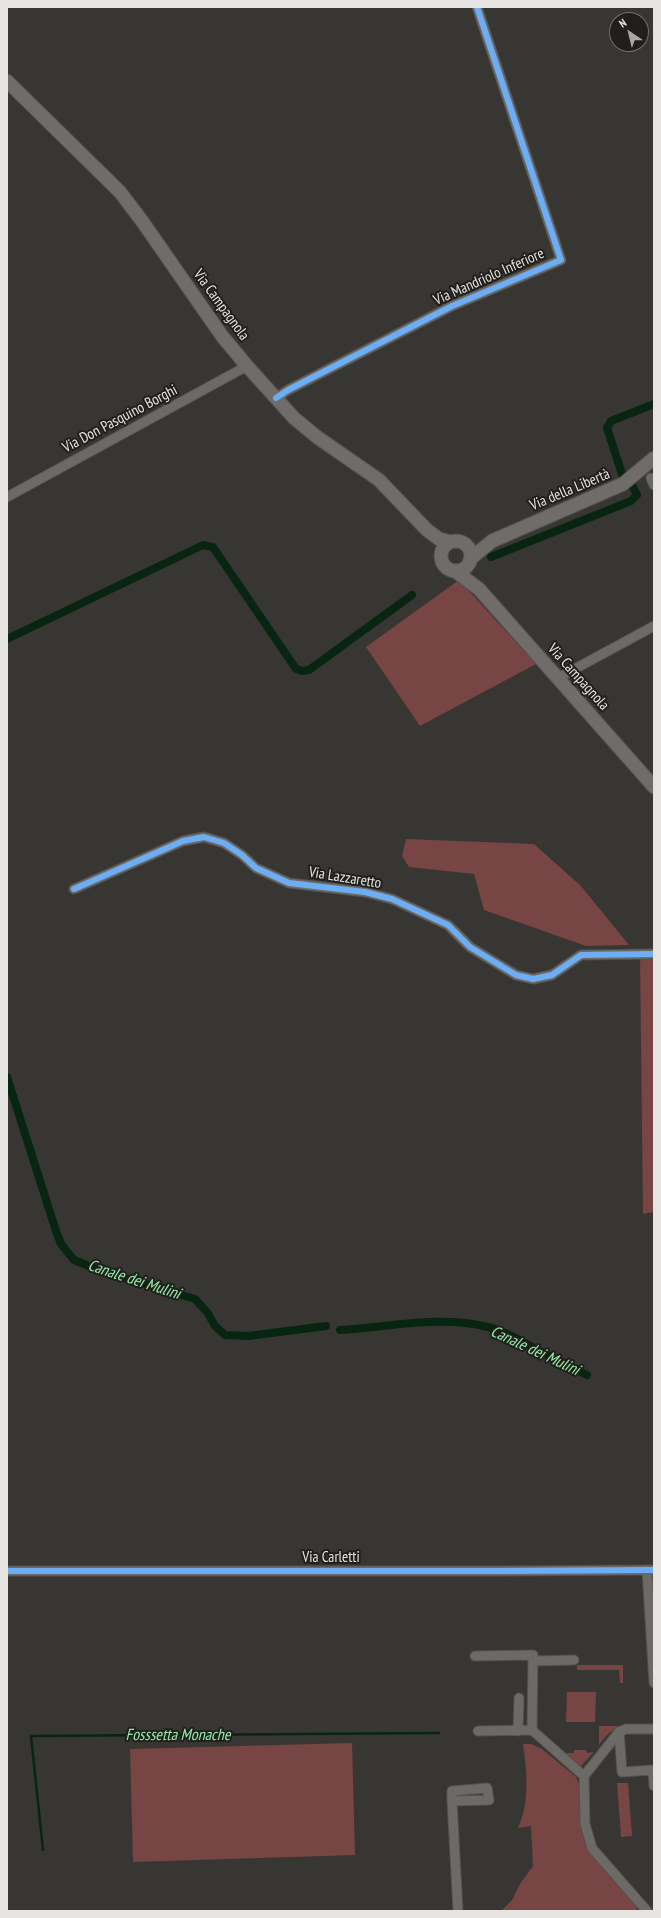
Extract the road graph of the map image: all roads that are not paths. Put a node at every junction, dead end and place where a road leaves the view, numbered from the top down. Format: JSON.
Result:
{"nodes":[{"id":1,"x":477,"y":7,"type":"edge"},
{"id":2,"x":7,"y":81,"type":"edge"},
{"id":3,"x":247,"y":366,"type":"junction"},
{"id":4,"x":276,"y":398,"type":"junction"},
{"id":5,"x":654,"y":458,"type":"edge"},
{"id":6,"x":7,"y":496,"type":"edge"},
{"id":7,"x":427,"y":530,"type":"junction"},
{"id":8,"x":492,"y":541,"type":"junction"},
{"id":9,"x":457,"y":542,"type":"junction"},
{"id":10,"x":441,"y":554,"type":"junction"},
{"id":11,"x":469,"y":561,"type":"junction"},
{"id":12,"x":454,"y":571,"type":"junction"},
{"id":13,"x":479,"y":589,"type":"junction"},
{"id":14,"x":653,"y":627,"type":"edge"},
{"id":15,"x":558,"y":678,"type":"junction"},
{"id":16,"x":654,"y":787,"type":"edge"},
{"id":17,"x":74,"y":889,"type":"dead end"},
{"id":18,"x":654,"y":954,"type":"edge"},
{"id":19,"x":650,"y":1570,"type":"edge"},
{"id":20,"x":7,"y":1571,"type":"edge"},
{"id":21,"x":475,"y":1656,"type":"dead end"},
{"id":22,"x":574,"y":1660,"type":"dead end"},
{"id":23,"x":533,"y":1661,"type":"junction"},
{"id":24,"x":654,"y":1683,"type":"edge"},
{"id":25,"x":519,"y":1698,"type":"dead end"},
{"id":26,"x":654,"y":1729,"type":"edge"},
{"id":27,"x":532,"y":1730,"type":"junction"},
{"id":28,"x":478,"y":1731,"type":"dead end"},
{"id":29,"x":518,"y":1731,"type":"junction"},
{"id":30,"x":619,"y":1732,"type":"junction"},
{"id":31,"x":584,"y":1776,"type":"junction"},
{"id":32,"x":654,"y":1786,"type":"edge"},
{"id":33,"x":452,"y":1801,"type":"dead end"},
{"id":34,"x":458,"y":1911,"type":"edge"},
{"id":35,"x":647,"y":1911,"type":"edge"}],
"edges":[{"from":1,"to":4,"type":"street","name":"Via Mandriolo Inferiore"},
{"from":2,"to":3,"type":"main road","name":"Via Campagnola"},
{"from":3,"to":4,"type":"main road","name":"Via Campagnola"},
{"from":3,"to":6,"type":"street","name":"Via Don Pasquino Borghi"},
{"from":4,"to":7,"type":"main road","name":"Via Campagnola"},
{"from":5,"to":8,"type":"main road","name":"Via della Libertà"},
{"from":7,"to":9,"type":"main road","name":"Via Campagnola"},
{"from":7,"to":10,"type":"main road","name":"Via Campagnola"},
{"from":8,"to":9,"type":"main road","name":"Via della Libertà"},
{"from":8,"to":11,"type":"main road","name":"Via della Libertà"},
{"from":9,"to":10,"type":"main road"},
{"from":9,"to":11,"type":"main road","name":"Via Campagnola"},
{"from":10,"to":12,"type":"main road","name":"Via Campagnola"},
{"from":11,"to":12,"type":"main road"},
{"from":11,"to":13,"type":"main road","name":"Via Campagnola"},
{"from":12,"to":13,"type":"main road","name":"Via Campagnola"},
{"from":13,"to":15,"type":"main road","name":"Via Campagnola"},
{"from":14,"to":15,"type":"street"},
{"from":15,"to":16,"type":"main road","name":"Via Campagnola"},
{"from":17,"to":18,"type":"street","name":"Via Lazzaretto"},
{"from":19,"to":20,"type":"street","name":"Via Carletti"},
{"from":19,"to":24,"type":"street"},
{"from":21,"to":23,"type":"street"},
{"from":22,"to":23,"type":"street"},
{"from":23,"to":27,"type":"street"},
{"from":25,"to":29,"type":"street"},
{"from":26,"to":30,"type":"street"},
{"from":27,"to":29,"type":"street"},
{"from":27,"to":31,"type":"street"},
{"from":28,"to":29,"type":"street"},
{"from":30,"to":31,"type":"street"},
{"from":30,"to":32,"type":"street"},
{"from":31,"to":35,"type":"street"},
{"from":33,"to":34,"type":"street"}]}
